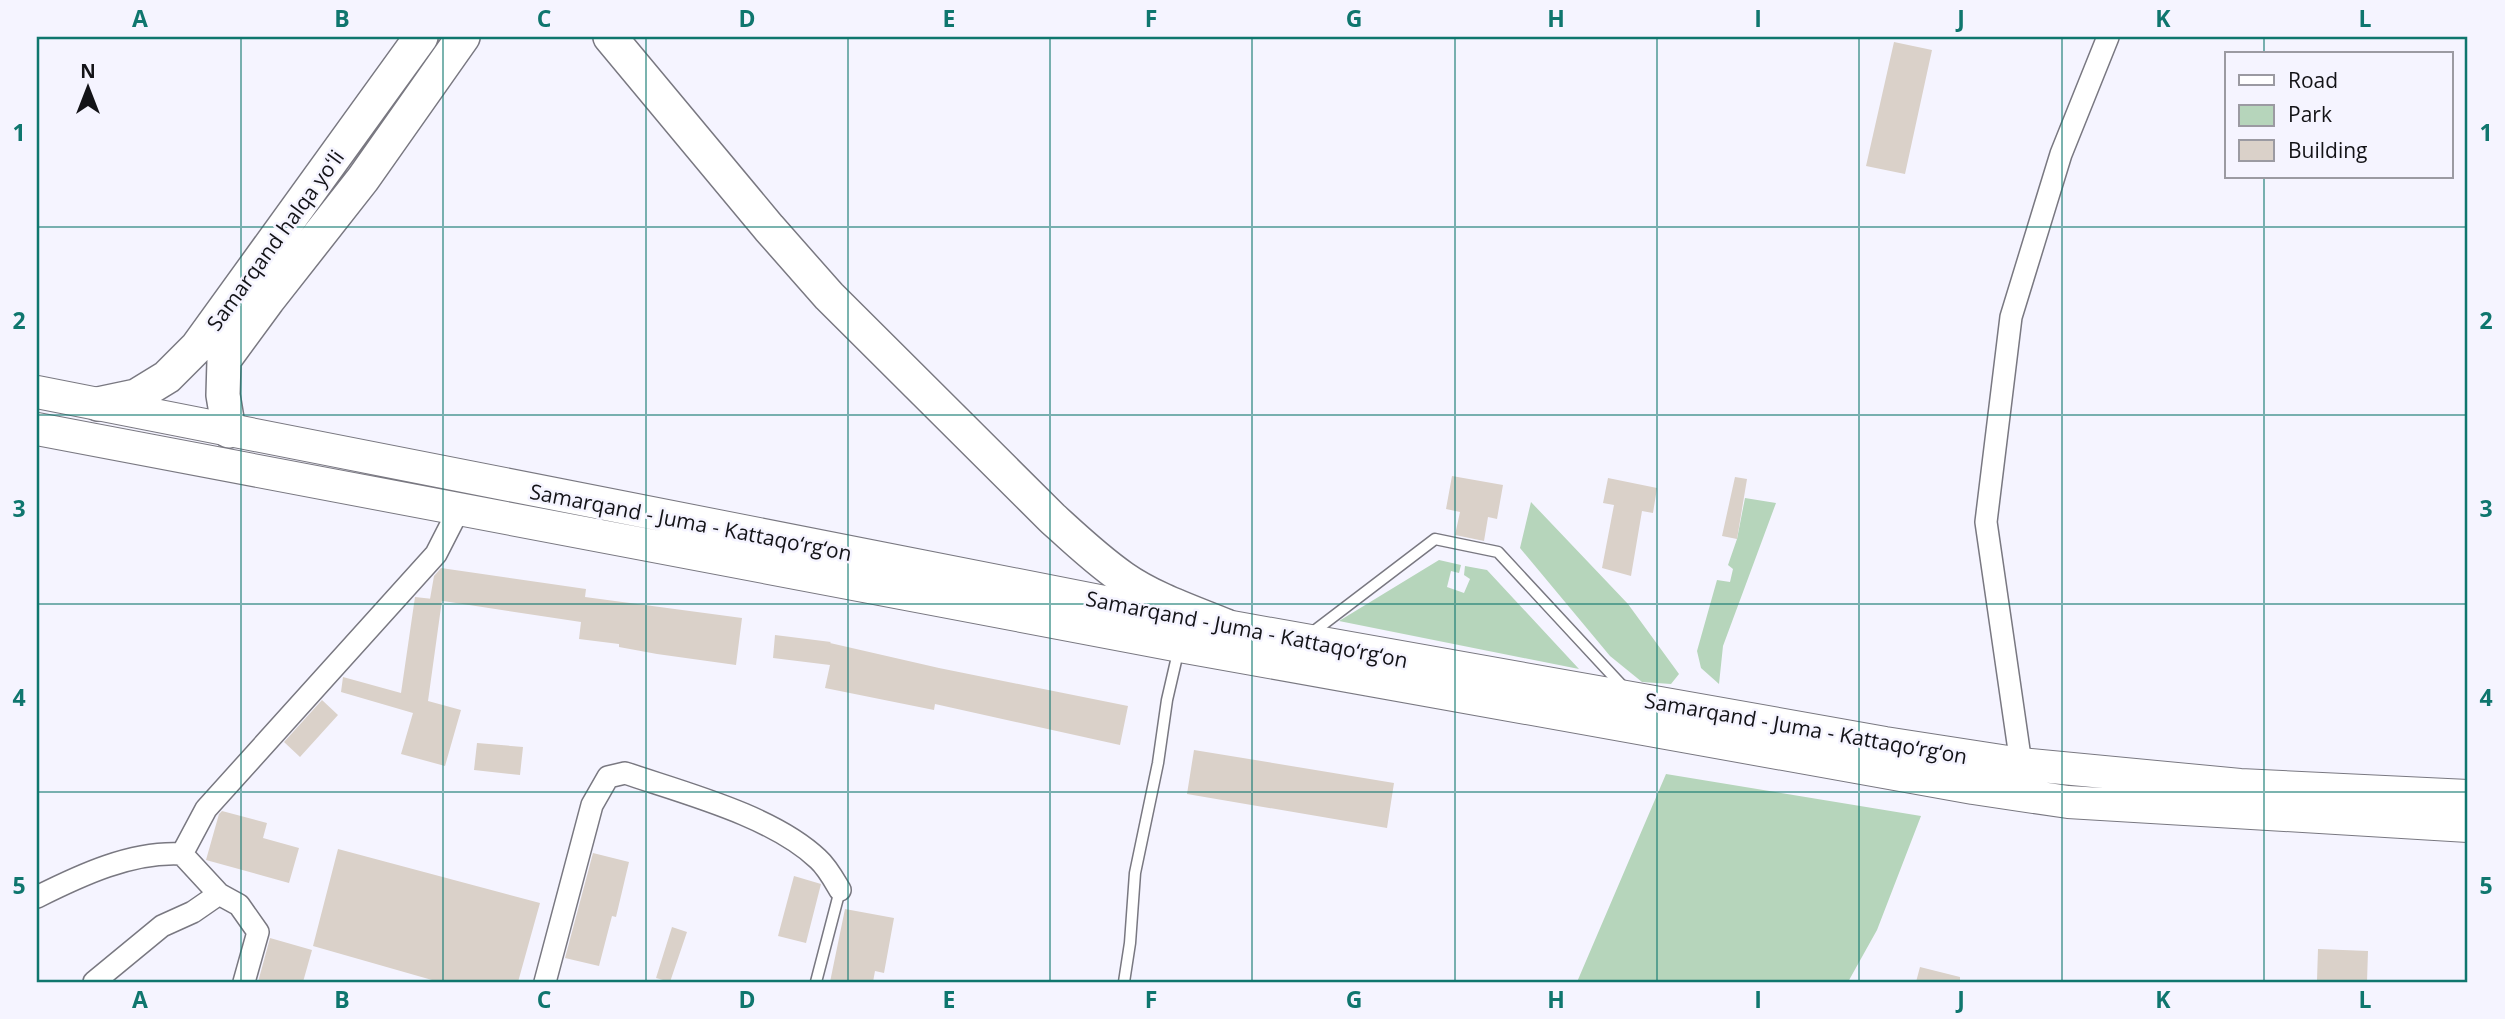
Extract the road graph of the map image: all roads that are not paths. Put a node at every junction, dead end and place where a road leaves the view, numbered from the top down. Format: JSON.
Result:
{"nodes":[{"id":1,"x":421,"y":37,"type":"edge"},
{"id":2,"x":463,"y":37,"type":"edge"},
{"id":3,"x":610,"y":37,"type":"edge"},
{"id":4,"x":2108,"y":37,"type":"edge"},
{"id":5,"x":37,"y":392,"type":"edge"},
{"id":6,"x":98,"y":404,"type":"junction"},
{"id":7,"x":37,"y":429,"type":"edge"},
{"id":8,"x":229,"y":431,"type":"junction"},
{"id":9,"x":459,"y":509,"type":"junction"},
{"id":10,"x":1226,"y":626,"type":"junction"},
{"id":11,"x":1303,"y":641,"type":"junction"},
{"id":12,"x":1180,"y":646,"type":"junction"},
{"id":13,"x":1636,"y":700,"type":"junction"},
{"id":14,"x":2021,"y":764,"type":"junction"},
{"id":15,"x":2468,"y":796,"type":"edge"},
{"id":16,"x":2468,"y":827,"type":"edge"},
{"id":17,"x":182,"y":854,"type":"junction"},
{"id":18,"x":841,"y":890,"type":"joint"},
{"id":19,"x":219,"y":894,"type":"junction"},
{"id":20,"x":37,"y":897,"type":"edge"},
{"id":21,"x":94,"y":982,"type":"edge"},
{"id":22,"x":244,"y":982,"type":"edge"},
{"id":23,"x":545,"y":982,"type":"edge"},
{"id":24,"x":816,"y":982,"type":"edge"},
{"id":25,"x":1124,"y":982,"type":"edge"}],
"edges":[{"from":1,"to":6,"type":"highway","name":"Samarqand halqa yoʻli"},
{"from":2,"to":8,"type":"highway","name":"Samarqand halqa yoʻli"},
{"from":3,"to":10,"type":"highway"},
{"from":4,"to":14,"type":"street"},
{"from":5,"to":6,"type":"main road","name":"Samarqand - Juma - Kattaqo‘rg‘on"},
{"from":6,"to":8,"type":"main road","name":"Samarqand - Juma - Kattaqo‘rg‘on"},
{"from":7,"to":9,"type":"main road","name":"Samarqand - Juma - Kattaqo‘rg‘on"},
{"from":8,"to":10,"type":"main road","name":"Samarqand - Juma - Kattaqo‘rg‘on"},
{"from":9,"to":12,"type":"main road","name":"Samarqand - Juma - Kattaqo‘rg‘on"},
{"from":9,"to":17,"type":"street"},
{"from":10,"to":11,"type":"main road","name":"Samarqand - Juma - Kattaqo‘rg‘on"},
{"from":11,"to":13,"type":"main road","name":"Samarqand - Juma - Kattaqo‘rg‘on"},
{"from":11,"to":13,"type":"lane"},
{"from":12,"to":16,"type":"main road","name":"Samarqand - Juma - Kattaqo‘rg‘on"},
{"from":12,"to":25,"type":"lane"},
{"from":13,"to":14,"type":"main road","name":"Samarqand - Juma - Kattaqo‘rg‘on"},
{"from":14,"to":15,"type":"main road","name":"Samarqand - Juma - Kattaqo‘rg‘on"},
{"from":17,"to":19,"type":"street"},
{"from":17,"to":20,"type":"street"},
{"from":18,"to":23,"type":"street"},
{"from":18,"to":24,"type":"lane"},
{"from":19,"to":21,"type":"street"},
{"from":19,"to":22,"type":"street"}]}
